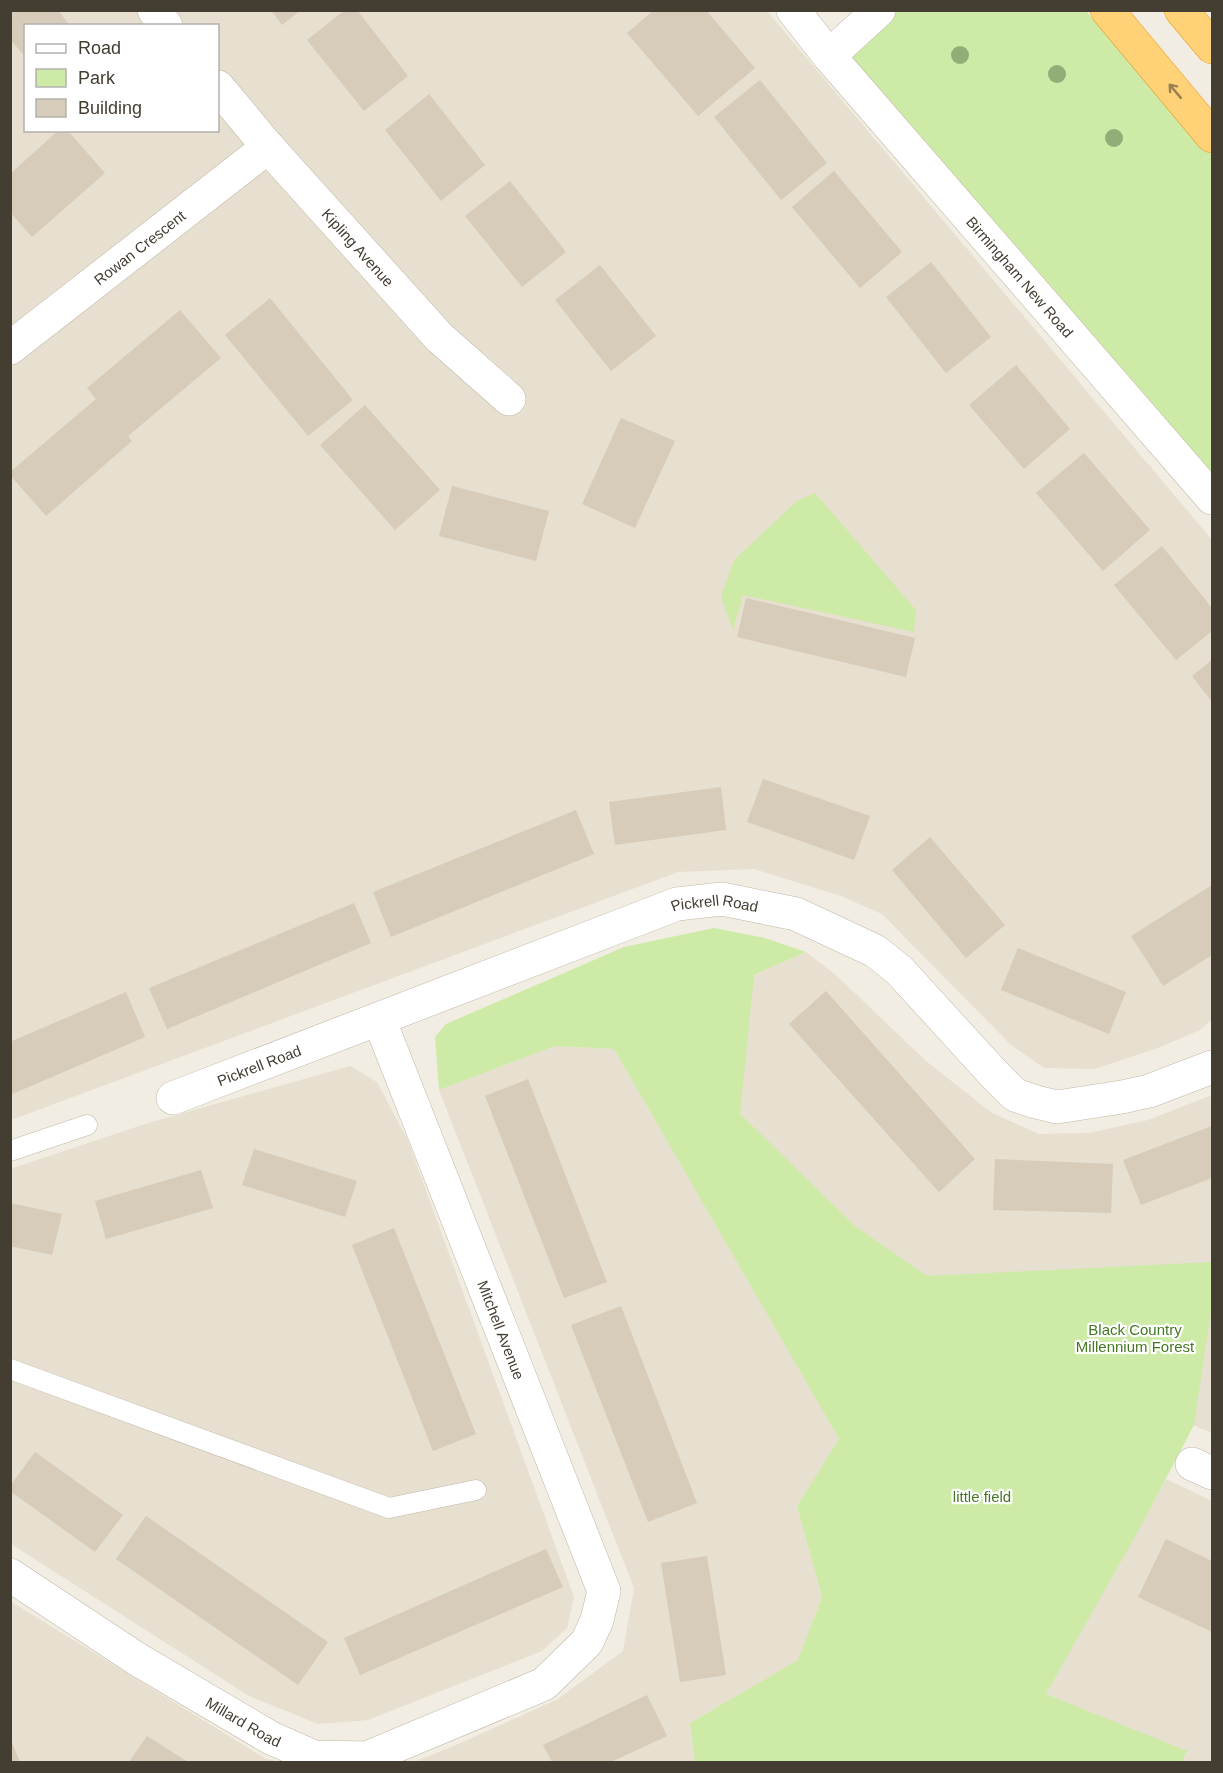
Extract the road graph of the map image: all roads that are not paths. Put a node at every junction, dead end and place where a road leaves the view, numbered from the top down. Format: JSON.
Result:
{"nodes":[{"id":1,"x":154,"y":10,"type":"edge"},
{"id":2,"x":793,"y":10,"type":"edge"},
{"id":3,"x":879,"y":10,"type":"edge"},
{"id":4,"x":1107,"y":10,"type":"edge"},
{"id":5,"x":1181,"y":10,"type":"edge"},
{"id":6,"x":164,"y":24,"type":"edge"},
{"id":7,"x":1212,"y":47,"type":"edge"},
{"id":8,"x":829,"y":56,"type":"junction"},
{"id":9,"x":219,"y":88,"type":"edge"},
{"id":10,"x":1212,"y":136,"type":"edge"},
{"id":11,"x":268,"y":147,"type":"junction"},
{"id":12,"x":10,"y":348,"type":"edge"},
{"id":13,"x":509,"y":399,"type":"dead end"},
{"id":14,"x":1212,"y":498,"type":"edge"},
{"id":15,"x":379,"y":1019,"type":"junction"},
{"id":16,"x":1212,"y":1067,"type":"edge"},
{"id":17,"x":173,"y":1098,"type":"dead end"},
{"id":18,"x":87,"y":1125,"type":"dead end"},
{"id":19,"x":10,"y":1151,"type":"edge"},
{"id":20,"x":10,"y":1369,"type":"edge"},
{"id":21,"x":476,"y":1490,"type":"dead end"},
{"id":22,"x":10,"y":1575,"type":"edge"},
{"id":23,"x":587,"y":1642,"type":"joint"}],
"edges":[{"from":1,"to":6,"type":"street"},
{"from":2,"to":8,"type":"street","name":"Birmingham New Road"},
{"from":3,"to":8,"type":"street"},
{"from":10,"to":4,"type":"highway","one_way":true},
{"from":5,"to":7,"type":"highway"},
{"from":8,"to":14,"type":"street","name":"Birmingham New Road"},
{"from":9,"to":11,"type":"street","name":"Kipling Avenue"},
{"from":11,"to":12,"type":"street","name":"Rowan Crescent"},
{"from":11,"to":13,"type":"street","name":"Kipling Avenue"},
{"from":15,"to":16,"type":"street","name":"Pickrell Road"},
{"from":15,"to":17,"type":"street","name":"Pickrell Road"},
{"from":15,"to":23,"type":"street","name":"Mitchell Avenue"},
{"from":18,"to":19,"type":"lane"},
{"from":20,"to":21,"type":"lane"},
{"from":22,"to":23,"type":"street","name":"Millard Road"}]}
